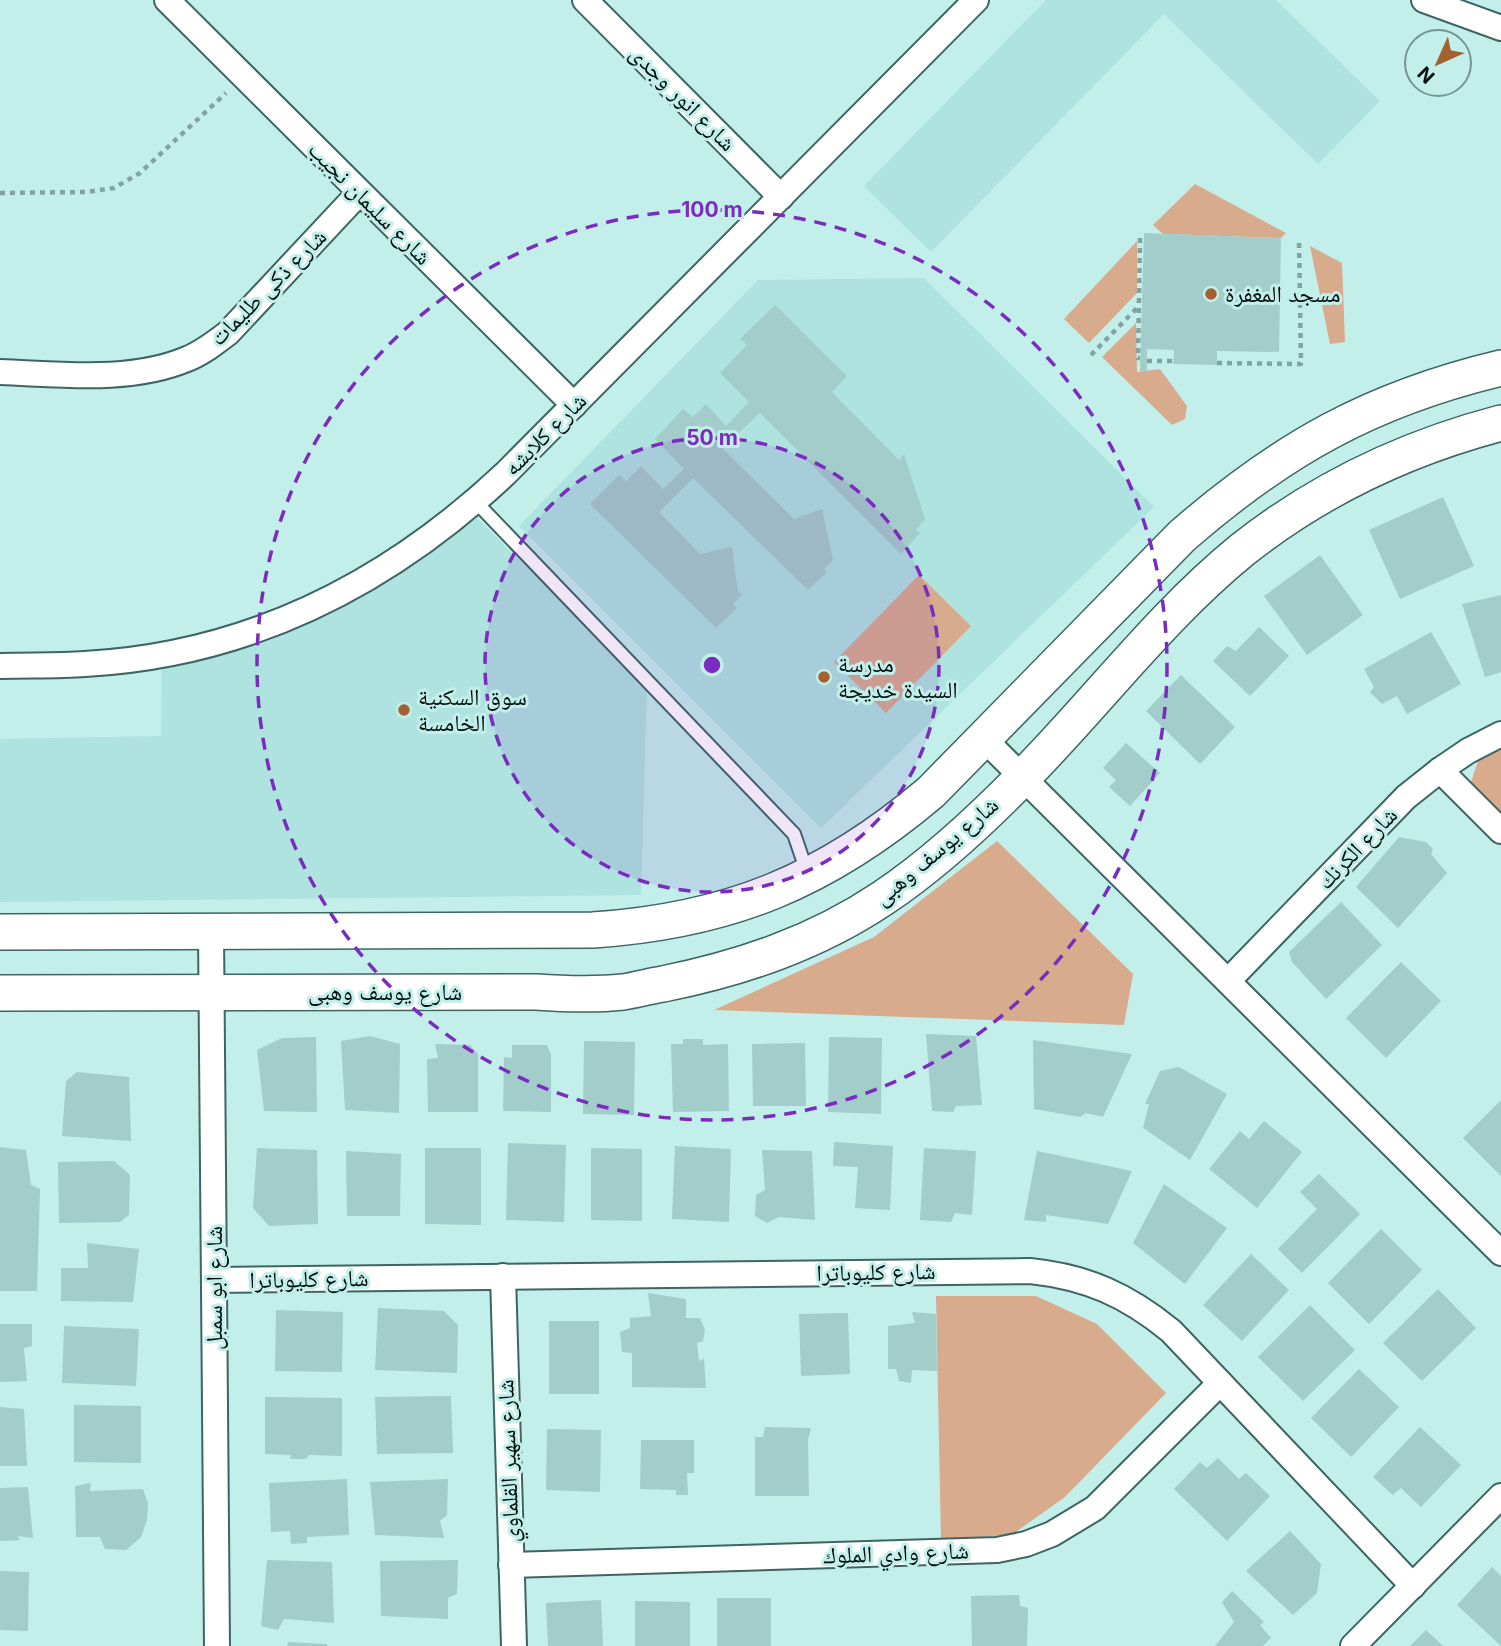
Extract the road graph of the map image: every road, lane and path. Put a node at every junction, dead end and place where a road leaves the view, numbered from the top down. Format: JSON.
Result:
{"nodes":[{"id":1,"x":167,"y":0,"type":"edge"},
{"id":2,"x":585,"y":0,"type":"edge"},
{"id":3,"x":976,"y":0,"type":"edge"},
{"id":4,"x":1424,"y":0,"type":"edge"},
{"id":5,"x":1501,"y":28,"type":"edge"},
{"id":6,"x":244,"y":76,"type":"junction"},
{"id":7,"x":0,"y":193,"type":"edge"},
{"id":8,"x":359,"y":193,"type":"junction"},
{"id":9,"x":781,"y":197,"type":"junction"},
{"id":10,"x":1140,"y":238,"type":"dead end"},
{"id":11,"x":1299,"y":240,"type":"dead end"},
{"id":12,"x":1139,"y":306,"type":"junction"},
{"id":13,"x":1091,"y":355,"type":"dead end"},
{"id":14,"x":1140,"y":358,"type":"dead end"},
{"id":15,"x":1147,"y":361,"type":"dead end"},
{"id":16,"x":1173,"y":361,"type":"dead end"},
{"id":17,"x":1217,"y":363,"type":"dead end"},
{"id":18,"x":1501,"y":368,"type":"edge"},
{"id":19,"x":0,"y":372,"type":"edge"},
{"id":20,"x":573,"y":405,"type":"junction"},
{"id":21,"x":1501,"y":423,"type":"edge"},
{"id":22,"x":476,"y":502,"type":"junction"},
{"id":23,"x":0,"y":666,"type":"edge"},
{"id":24,"x":1501,"y":734,"type":"edge"},
{"id":25,"x":984,"y":738,"type":"junction"},
{"id":26,"x":1440,"y":770,"type":"junction"},
{"id":27,"x":1023,"y":777,"type":"junction"},
{"id":28,"x":1501,"y":831,"type":"edge"},
{"id":29,"x":808,"y":877,"type":"junction"},
{"id":30,"x":211,"y":931,"type":"junction"},
{"id":31,"x":0,"y":932,"type":"edge"},
{"id":32,"x":1228,"y":981,"type":"junction"},
{"id":33,"x":212,"y":992,"type":"junction"},
{"id":34,"x":0,"y":993,"type":"edge"},
{"id":35,"x":1501,"y":1253,"type":"edge"},
{"id":36,"x":503,"y":1276,"type":"junction"},
{"id":37,"x":214,"y":1280,"type":"junction"},
{"id":38,"x":1220,"y":1383,"type":"junction"},
{"id":39,"x":1501,"y":1496,"type":"edge"},
{"id":40,"x":511,"y":1565,"type":"junction"},
{"id":41,"x":1413,"y":1586,"type":"junction"},
{"id":42,"x":217,"y":1646,"type":"edge"},
{"id":43,"x":514,"y":1646,"type":"edge"},
{"id":44,"x":1353,"y":1646,"type":"edge"}],
"edges":[{"from":1,"to":6,"type":"street","name":"شارع سليمان نجيب"},
{"from":2,"to":9,"type":"street","name":"شارع انور وجدى"},
{"from":3,"to":9,"type":"street","name":"شارع كلابشه"},
{"from":4,"to":5,"type":"street"},
{"from":6,"to":7,"type":"path"},
{"from":6,"to":8,"type":"street","name":"شارع سليمان نجيب"},
{"from":8,"to":19,"type":"street","name":"شارع ذكى طليمات"},
{"from":8,"to":20,"type":"street","name":"شارع سليمان نجيب"},
{"from":9,"to":20,"type":"street","name":"شارع كلابشه"},
{"from":10,"to":12,"type":"path"},
{"from":11,"to":17,"type":"path"},
{"from":12,"to":13,"type":"path"},
{"from":12,"to":14,"type":"path"},
{"from":15,"to":16,"type":"path"},
{"from":18,"to":25,"type":"street"},
{"from":20,"to":22,"type":"street","name":"شارع كلابشه"},
{"from":21,"to":27,"type":"street","name":"شارع يوسف وهبى"},
{"from":22,"to":23,"type":"street","name":"شارع كلابشه"},
{"from":22,"to":29,"type":"lane"},
{"from":24,"to":26,"type":"street","name":"شارع الكرنك"},
{"from":25,"to":27,"type":"street"},
{"from":25,"to":29,"type":"street"},
{"from":26,"to":28,"type":"street"},
{"from":26,"to":32,"type":"street","name":"شارع الكرنك"},
{"from":27,"to":32,"type":"street"},
{"from":27,"to":33,"type":"street","name":"شارع يوسف وهبى"},
{"from":29,"to":30,"type":"street"},
{"from":30,"to":31,"type":"street"},
{"from":30,"to":33,"type":"street","name":"شارع ابو سمبل"},
{"from":32,"to":35,"type":"street"},
{"from":33,"to":34,"type":"street","name":"شارع يوسف وهبى"},
{"from":33,"to":37,"type":"street","name":"شارع ابو سمبل"},
{"from":36,"to":37,"type":"street","name":"شارع كليوباترا"},
{"from":36,"to":38,"type":"street","name":"شارع كليوباترا"},
{"from":36,"to":40,"type":"street","name":"شارع سهير القلماوي"},
{"from":37,"to":42,"type":"street","name":"شارع ابو سمبل"},
{"from":38,"to":40,"type":"street","name":"شارع وادي الملوك"},
{"from":38,"to":41,"type":"street","name":"شارع كليوباترا"},
{"from":39,"to":41,"type":"street"},
{"from":40,"to":43,"type":"street","name":"شارع سهير القلماوي"},
{"from":41,"to":44,"type":"street"}]}
